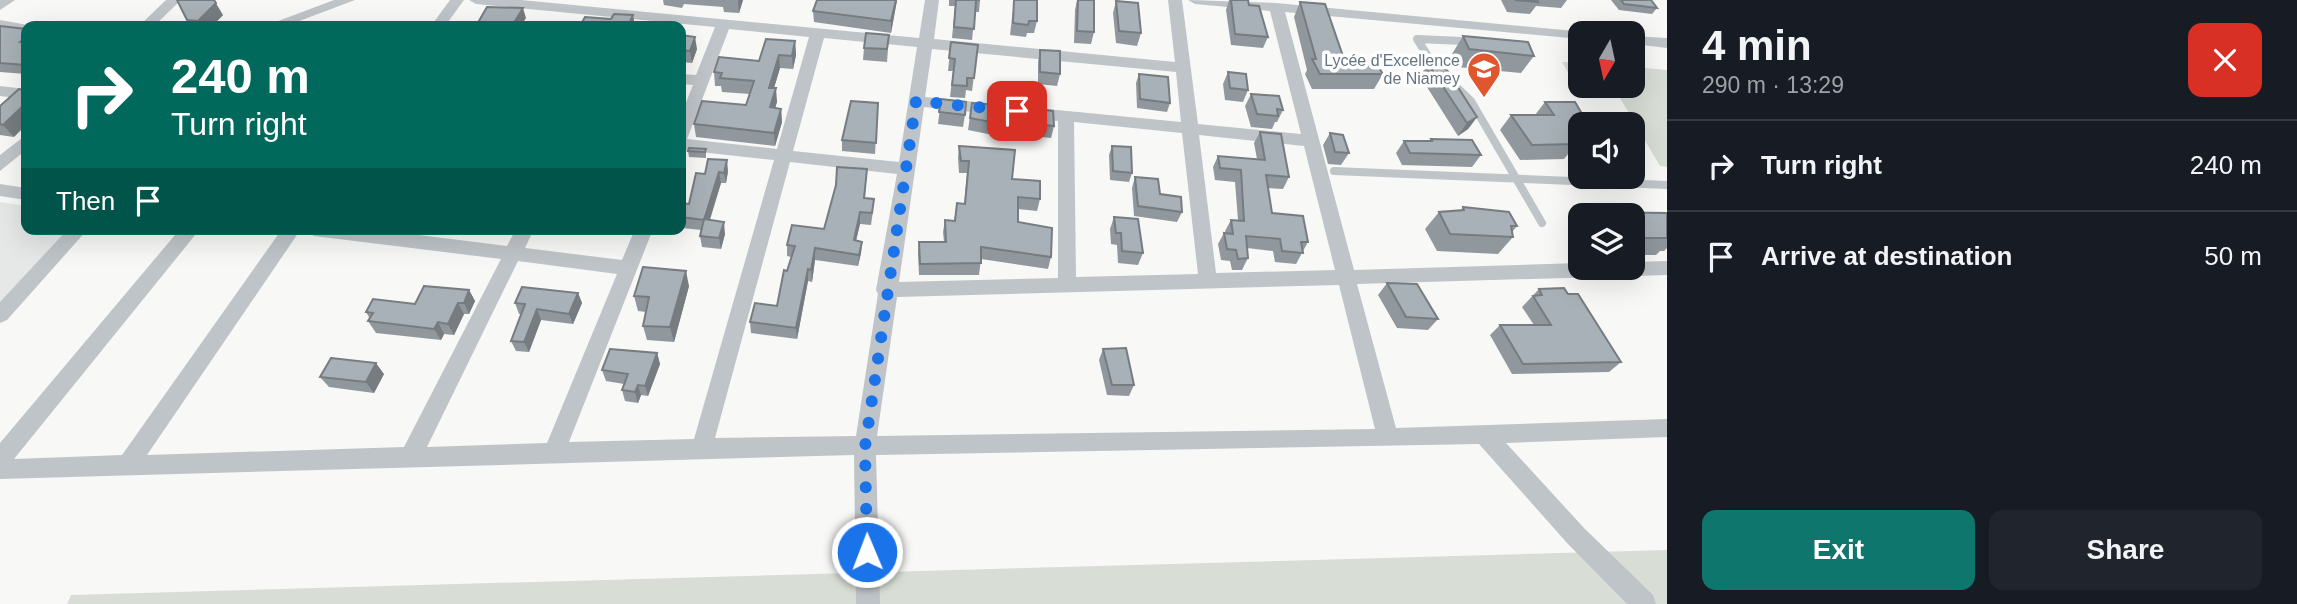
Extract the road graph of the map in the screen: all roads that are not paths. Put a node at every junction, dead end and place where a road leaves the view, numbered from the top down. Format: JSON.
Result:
{"nodes":[{"id":1,"x":6,"y":0,"type":"edge"},
{"id":2,"x":174,"y":0,"type":"edge"},
{"id":3,"x":297,"y":0,"type":"edge"},
{"id":4,"x":348,"y":0,"type":"edge"},
{"id":5,"x":457,"y":0,"type":"edge"},
{"id":6,"x":476,"y":0,"type":"edge"},
{"id":7,"x":932,"y":0,"type":"edge"},
{"id":8,"x":1175,"y":0,"type":"edge"},
{"id":9,"x":1195,"y":0,"type":"edge"},
{"id":10,"x":1393,"y":0,"type":"edge"},
{"id":11,"x":0,"y":5,"type":"edge"},
{"id":12,"x":622,"y":7,"type":"edge"},
{"id":13,"x":1276,"y":7,"type":"junction"},
{"id":14,"x":306,"y":14,"type":"junction"},
{"id":15,"x":1400,"y":19,"type":"junction"},
{"id":16,"x":151,"y":21,"type":"edge"},
{"id":17,"x":286,"y":21,"type":"edge"},
{"id":18,"x":442,"y":21,"type":"edge"},
{"id":19,"x":0,"y":24,"type":"edge"},
{"id":20,"x":724,"y":24,"type":"junction"},
{"id":21,"x":21,"y":26,"type":"edge"},
{"id":22,"x":818,"y":32,"type":"junction"},
{"id":23,"x":1568,"y":34,"type":"edge"},
{"id":24,"x":1463,"y":41,"type":"edge"},
{"id":25,"x":1645,"y":41,"type":"edge"},
{"id":26,"x":925,"y":43,"type":"junction"},
{"id":27,"x":1667,"y":43,"type":"edge"},
{"id":28,"x":1183,"y":68,"type":"junction"},
{"id":29,"x":686,"y":79,"type":"edge"},
{"id":30,"x":702,"y":80,"type":"junction"},
{"id":31,"x":0,"y":91,"type":"edge"},
{"id":32,"x":21,"y":93,"type":"edge"},
{"id":33,"x":916,"y":101,"type":"junction"},
{"id":34,"x":1066,"y":116,"type":"junction"},
{"id":35,"x":686,"y":122,"type":"edge"},
{"id":36,"x":1190,"y":129,"type":"junction"},
{"id":37,"x":1311,"y":141,"type":"junction"},
{"id":38,"x":686,"y":145,"type":"edge"},
{"id":39,"x":21,"y":146,"type":"edge"},
{"id":40,"x":784,"y":156,"type":"junction"},
{"id":41,"x":0,"y":166,"type":"edge"},
{"id":42,"x":905,"y":169,"type":"junction"},
{"id":43,"x":1334,"y":171,"type":"dead end"},
{"id":44,"x":1518,"y":178,"type":"junction"},
{"id":45,"x":1667,"y":185,"type":"edge"},
{"id":46,"x":0,"y":190,"type":"edge"},
{"id":47,"x":21,"y":193,"type":"edge"},
{"id":48,"x":1542,"y":223,"type":"dead end"},
{"id":49,"x":73,"y":235,"type":"edge"},
{"id":50,"x":186,"y":235,"type":"edge"},
{"id":51,"x":288,"y":235,"type":"edge"},
{"id":52,"x":362,"y":235,"type":"edge"},
{"id":53,"x":522,"y":235,"type":"edge"},
{"id":54,"x":642,"y":235,"type":"edge"},
{"id":55,"x":513,"y":254,"type":"junction"},
{"id":56,"x":629,"y":268,"type":"junction"},
{"id":57,"x":1667,"y":268,"type":"edge"},
{"id":58,"x":1346,"y":277,"type":"junction"},
{"id":59,"x":1208,"y":281,"type":"junction"},
{"id":60,"x":1067,"y":286,"type":"junction"},
{"id":61,"x":886,"y":290,"type":"junction"},
{"id":62,"x":0,"y":315,"type":"edge"},
{"id":63,"x":1667,"y":428,"type":"edge"},
{"id":64,"x":1483,"y":433,"type":"junction"},
{"id":65,"x":1388,"y":438,"type":"junction"},
{"id":66,"x":865,"y":447,"type":"junction"},
{"id":67,"x":702,"y":448,"type":"junction"},
{"id":68,"x":554,"y":453,"type":"junction"},
{"id":69,"x":411,"y":456,"type":"junction"},
{"id":70,"x":0,"y":459,"type":"edge"},
{"id":71,"x":127,"y":466,"type":"junction"},
{"id":72,"x":0,"y":469,"type":"edge"},
{"id":73,"x":868,"y":604,"type":"edge"},
{"id":74,"x":1644,"y":604,"type":"edge"}],
"edges":[{"from":1,"to":11,"type":"street"},
{"from":2,"to":16,"type":"street"},
{"from":3,"to":14,"type":"street"},
{"from":4,"to":14,"type":"street"},
{"from":5,"to":18,"type":"street"},
{"from":6,"to":12,"type":"street"},
{"from":7,"to":26,"type":"street"},
{"from":8,"to":28,"type":"street"},
{"from":9,"to":13,"type":"street"},
{"from":10,"to":15,"type":"street"},
{"from":12,"to":20,"type":"street"},
{"from":13,"to":15,"type":"street"},
{"from":13,"to":37,"type":"street"},
{"from":14,"to":17,"type":"street"},
{"from":15,"to":23,"type":"street"},
{"from":19,"to":21,"type":"street"},
{"from":20,"to":22,"type":"street"},
{"from":20,"to":30,"type":"street"},
{"from":22,"to":26,"type":"street"},
{"from":22,"to":40,"type":"street"},
{"from":24,"to":44,"type":"lane"},
{"from":25,"to":27,"type":"street"},
{"from":26,"to":28,"type":"street"},
{"from":26,"to":33,"type":"street"},
{"from":28,"to":36,"type":"street"},
{"from":29,"to":30,"type":"street"},
{"from":30,"to":35,"type":"street"},
{"from":31,"to":32,"type":"street"},
{"from":33,"to":34,"type":"street"},
{"from":33,"to":42,"type":"street"},
{"from":34,"to":36,"type":"street"},
{"from":34,"to":60,"type":"street"},
{"from":36,"to":37,"type":"street"},
{"from":36,"to":59,"type":"street"},
{"from":37,"to":58,"type":"street"},
{"from":38,"to":40,"type":"street"},
{"from":39,"to":41,"type":"street"},
{"from":40,"to":42,"type":"street"},
{"from":40,"to":67,"type":"street"},
{"from":42,"to":61,"type":"street"},
{"from":43,"to":44,"type":"lane"},
{"from":44,"to":45,"type":"lane"},
{"from":44,"to":48,"type":"lane"},
{"from":46,"to":47,"type":"street"},
{"from":49,"to":62,"type":"street"},
{"from":50,"to":70,"type":"street"},
{"from":51,"to":71,"type":"street"},
{"from":52,"to":55,"type":"street"},
{"from":53,"to":55,"type":"street"},
{"from":54,"to":56,"type":"street"},
{"from":55,"to":56,"type":"street"},
{"from":55,"to":69,"type":"street"},
{"from":56,"to":68,"type":"street"},
{"from":57,"to":58,"type":"street"},
{"from":58,"to":59,"type":"street"},
{"from":58,"to":65,"type":"street"},
{"from":59,"to":60,"type":"street"},
{"from":60,"to":61,"type":"street"},
{"from":61,"to":66,"type":"street"},
{"from":63,"to":64,"type":"street"},
{"from":64,"to":65,"type":"street"},
{"from":64,"to":74,"type":"street"},
{"from":65,"to":66,"type":"street"},
{"from":66,"to":67,"type":"street"},
{"from":66,"to":73,"type":"street"},
{"from":67,"to":68,"type":"street"},
{"from":68,"to":69,"type":"street"},
{"from":69,"to":71,"type":"street"},
{"from":71,"to":72,"type":"street"}]}
